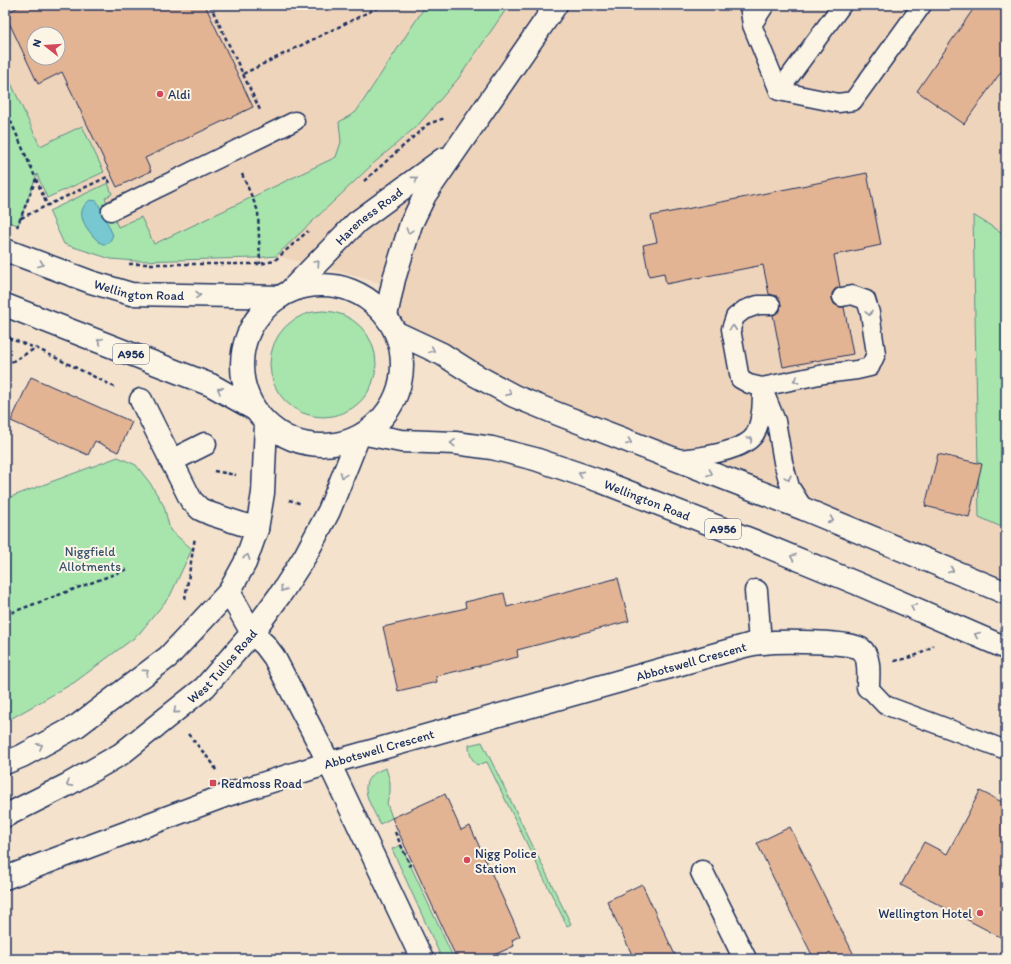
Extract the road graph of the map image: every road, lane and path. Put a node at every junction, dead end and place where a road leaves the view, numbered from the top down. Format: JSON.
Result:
{"nodes":[{"id":1,"x":210,"y":5,"type":"edge"},
{"id":2,"x":383,"y":5,"type":"edge"},
{"id":3,"x":556,"y":5,"type":"edge"},
{"id":4,"x":749,"y":5,"type":"edge"},
{"id":5,"x":765,"y":5,"type":"edge"},
{"id":6,"x":842,"y":5,"type":"edge"},
{"id":7,"x":922,"y":5,"type":"edge"},
{"id":8,"x":752,"y":25,"type":"junction"},
{"id":9,"x":244,"y":74,"type":"junction"},
{"id":10,"x":779,"y":91,"type":"junction"},
{"id":11,"x":488,"y":103,"type":"junction"},
{"id":12,"x":5,"y":108,"type":"edge"},
{"id":13,"x":262,"y":114,"type":"dead end"},
{"id":14,"x":295,"y":121,"type":"dead end"},
{"id":15,"x":456,"y":149,"type":"junction"},
{"id":16,"x":232,"y":153,"type":"junction"},
{"id":17,"x":36,"y":179,"type":"junction"},
{"id":18,"x":360,"y":185,"type":"dead end"},
{"id":19,"x":47,"y":205,"type":"dead end"},
{"id":20,"x":111,"y":211,"type":"dead end"},
{"id":21,"x":308,"y":231,"type":"dead end"},
{"id":22,"x":6,"y":251,"type":"edge"},
{"id":23,"x":126,"y":264,"type":"dead end"},
{"id":24,"x":260,"y":264,"type":"junction"},
{"id":25,"x":285,"y":294,"type":"junction"},
{"id":26,"x":842,"y":297,"type":"dead end"},
{"id":27,"x":5,"y":305,"type":"edge"},
{"id":28,"x":771,"y":305,"type":"dead end"},
{"id":29,"x":392,"y":324,"type":"junction"},
{"id":30,"x":5,"y":334,"type":"edge"},
{"id":31,"x":36,"y":348,"type":"junction"},
{"id":32,"x":5,"y":365,"type":"edge"},
{"id":33,"x":762,"y":387,"type":"junction"},
{"id":34,"x":141,"y":400,"type":"joint"},
{"id":35,"x":260,"y":416,"type":"junction"},
{"id":36,"x":362,"y":436,"type":"junction"},
{"id":37,"x":205,"y":444,"type":"dead end"},
{"id":38,"x":674,"y":459,"type":"junction"},
{"id":39,"x":171,"y":461,"type":"junction"},
{"id":40,"x":263,"y":493,"type":"junction"},
{"id":41,"x":200,"y":509,"type":"junction"},
{"id":42,"x":804,"y":509,"type":"junction"},
{"id":43,"x":329,"y":511,"type":"junction"},
{"id":44,"x":257,"y":529,"type":"junction"},
{"id":45,"x":128,"y":569,"type":"dead end"},
{"id":46,"x":756,"y":591,"type":"dead end"},
{"id":47,"x":229,"y":592,"type":"junction"},
{"id":48,"x":1006,"y":593,"type":"edge"},
{"id":49,"x":185,"y":600,"type":"dead end"},
{"id":50,"x":5,"y":614,"type":"edge"},
{"id":51,"x":949,"y":623,"type":"junction"},
{"id":52,"x":252,"y":633,"type":"junction"},
{"id":53,"x":760,"y":643,"type":"junction"},
{"id":54,"x":1006,"y":648,"type":"edge"},
{"id":55,"x":867,"y":656,"type":"junction"},
{"id":56,"x":868,"y":687,"type":"joint"},
{"id":57,"x":172,"y":714,"type":"junction"},
{"id":58,"x":1006,"y":750,"type":"edge"},
{"id":59,"x":329,"y":762,"type":"junction"},
{"id":60,"x":5,"y":763,"type":"edge"},
{"id":61,"x":227,"y":795,"type":"junction"},
{"id":62,"x":5,"y":816,"type":"edge"},
{"id":63,"x":702,"y":872,"type":"dead end"},
{"id":64,"x":5,"y":878,"type":"edge"},
{"id":65,"x":422,"y":959,"type":"edge"},
{"id":66,"x":744,"y":959,"type":"edge"}],
"edges":[{"from":1,"to":9,"type":"path"},
{"from":2,"to":9,"type":"path"},
{"from":3,"to":11,"type":"main road","name":"Hareness Road"},
{"from":4,"to":8,"type":"lane"},
{"from":5,"to":8,"type":"lane"},
{"from":6,"to":10,"type":"lane"},
{"from":7,"to":10,"type":"lane"},
{"from":8,"to":10,"type":"lane"},
{"from":9,"to":13,"type":"path"},
{"from":11,"to":15,"type":"main road","name":"Hareness Road"},
{"from":11,"to":18,"type":"path"},
{"from":12,"to":17,"type":"path"},
{"from":14,"to":16,"type":"lane"},
{"from":25,"to":15,"type":"main road","name":"Hareness Road","one_way":true},
{"from":15,"to":29,"type":"main road","name":"Hareness Road","one_way":true},
{"from":16,"to":20,"type":"lane"},
{"from":16,"to":24,"type":"path"},
{"from":17,"to":19,"type":"path"},
{"from":17,"to":22,"type":"path"},
{"from":21,"to":24,"type":"path"},
{"from":22,"to":25,"type":"main road","name":"Wellington Road","one_way":true},
{"from":23,"to":24,"type":"path"},
{"from":25,"to":29,"type":"main road"},
{"from":25,"to":35,"type":"main road","name":"Hareness Road"},
{"from":26,"to":33,"type":"lane","one_way":true},
{"from":35,"to":27,"type":"main road","number":"A956","one_way":true},
{"from":33,"to":28,"type":"lane","one_way":true},
{"from":29,"to":36,"type":"main road","number":"A956"},
{"from":29,"to":38,"type":"main road","one_way":true},
{"from":30,"to":31,"type":"path"},
{"from":31,"to":32,"type":"path"},
{"from":31,"to":34,"type":"path"},
{"from":38,"to":33,"type":"lane","one_way":true},
{"from":33,"to":42,"type":"lane","one_way":true},
{"from":34,"to":39,"type":"main road"},
{"from":35,"to":36,"type":"main road","number":"A956"},
{"from":35,"to":40,"type":"main road"},
{"from":36,"to":43,"type":"main road","name":"West Tullos Road","one_way":true},
{"from":51,"to":36,"type":"main road","name":"Wellington Road","number":"A956","one_way":true},
{"from":37,"to":39,"type":"main road"},
{"from":38,"to":42,"type":"main road","one_way":true},
{"from":39,"to":40,"type":"path"},
{"from":39,"to":41,"type":"main road"},
{"from":40,"to":43,"type":"path"},
{"from":40,"to":44,"type":"main road"},
{"from":41,"to":44,"type":"main road"},
{"from":41,"to":49,"type":"path"},
{"from":42,"to":48,"type":"main road","one_way":true},
{"from":43,"to":52,"type":"main road","name":"West Tullos Road","one_way":true},
{"from":47,"to":44,"type":"main road","one_way":true},
{"from":45,"to":50,"type":"path"},
{"from":46,"to":53,"type":"main road","name":"Abbotswell Crescent"},
{"from":47,"to":52,"type":"main road"},
{"from":60,"to":47,"type":"main road","one_way":true},
{"from":54,"to":51,"type":"main road","name":"Wellington Road","number":"A956","one_way":true},
{"from":51,"to":55,"type":"path"},
{"from":52,"to":57,"type":"main road","name":"West Tullos Road","one_way":true},
{"from":52,"to":59,"type":"main road"},
{"from":53,"to":55,"type":"main road","name":"Abbotswell Crescent"},
{"from":53,"to":59,"type":"main road","name":"Abbotswell Crescent"},
{"from":55,"to":56,"type":"main road"},
{"from":56,"to":58,"type":"lane"},
{"from":57,"to":61,"type":"path"},
{"from":57,"to":62,"type":"main road","name":"West Tullos Road","one_way":true},
{"from":59,"to":61,"type":"main road","name":"Abbotswell Crescent"},
{"from":59,"to":65,"type":"main road"},
{"from":61,"to":64,"type":"main road","name":"Abbotswell Crescent"},
{"from":63,"to":66,"type":"main road"}]}
